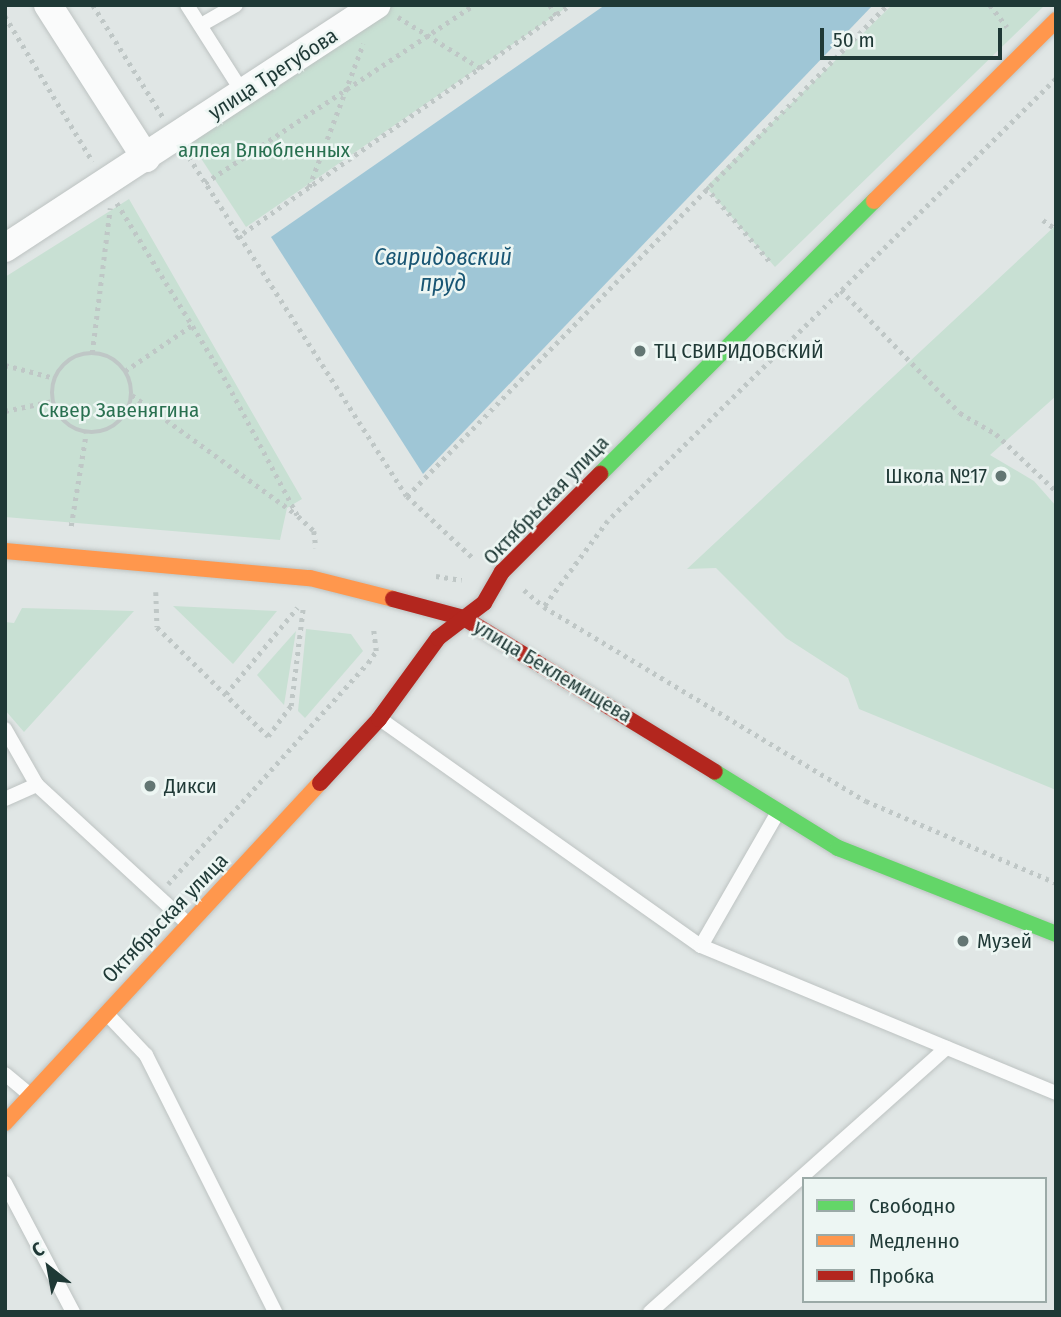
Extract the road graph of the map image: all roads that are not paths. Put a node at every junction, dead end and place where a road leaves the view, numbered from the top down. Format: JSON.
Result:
{"nodes":[{"id":1,"x":48,"y":5,"type":"edge"},
{"id":2,"x":187,"y":5,"type":"edge"},
{"id":3,"x":236,"y":5,"type":"edge"},
{"id":4,"x":378,"y":15,"type":"edge"},
{"id":5,"x":1056,"y":20,"type":"edge"},
{"id":6,"x":201,"y":25,"type":"junction"},
{"id":7,"x":243,"y":93,"type":"junction"},
{"id":8,"x":146,"y":159,"type":"junction"},
{"id":9,"x":5,"y":248,"type":"edge"},
{"id":10,"x":5,"y":551,"type":"edge"},
{"id":11,"x":464,"y":618,"type":"junction"},
{"id":12,"x":379,"y":719,"type":"junction"},
{"id":13,"x":5,"y":729,"type":"edge"},
{"id":14,"x":37,"y":785,"type":"junction"},
{"id":15,"x":5,"y":799,"type":"edge"},
{"id":16,"x":779,"y":810,"type":"junction"},
{"id":17,"x":190,"y":925,"type":"junction"},
{"id":18,"x":1056,"y":934,"type":"edge"},
{"id":19,"x":701,"y":946,"type":"junction"},
{"id":20,"x":105,"y":1011,"type":"junction"},
{"id":21,"x":946,"y":1048,"type":"junction"},
{"id":22,"x":5,"y":1074,"type":"edge"},
{"id":23,"x":1056,"y":1093,"type":"edge"},
{"id":24,"x":30,"y":1095,"type":"junction"},
{"id":25,"x":5,"y":1123,"type":"edge"},
{"id":26,"x":804,"y":1177,"type":"edge"},
{"id":27,"x":802,"y":1179,"type":"edge"},
{"id":28,"x":5,"y":1183,"type":"edge"},
{"id":29,"x":659,"y":1309,"type":"edge"},
{"id":30,"x":73,"y":1312,"type":"edge"},
{"id":31,"x":275,"y":1312,"type":"edge"}],
"edges":[{"from":1,"to":8,"type":"street"},
{"from":2,"to":6,"type":"lane"},
{"from":3,"to":6,"type":"lane"},
{"from":4,"to":7,"type":"street","name":"улица Трегубова"},
{"from":5,"to":11,"type":"street","name":"Октябрьская улица"},
{"from":6,"to":7,"type":"lane"},
{"from":7,"to":8,"type":"street","name":"улица Трегубова"},
{"from":8,"to":9,"type":"street"},
{"from":10,"to":11,"type":"street","name":"улица Беклемищева"},
{"from":11,"to":12,"type":"street","name":"Октябрьская улица"},
{"from":11,"to":16,"type":"street","name":"улица Беклемищева"},
{"from":12,"to":17,"type":"street","name":"Октябрьская улица"},
{"from":12,"to":19,"type":"lane"},
{"from":13,"to":14,"type":"lane"},
{"from":14,"to":15,"type":"lane"},
{"from":14,"to":17,"type":"lane"},
{"from":16,"to":18,"type":"street","name":"улица Беклемищева"},
{"from":16,"to":19,"type":"lane"},
{"from":17,"to":20,"type":"street","name":"Октябрьская улица"},
{"from":19,"to":21,"type":"lane"},
{"from":20,"to":24,"type":"street","name":"Октябрьская улица"},
{"from":20,"to":31,"type":"lane"},
{"from":21,"to":23,"type":"lane"},
{"from":21,"to":26,"type":"lane"},
{"from":22,"to":24,"type":"lane"},
{"from":24,"to":25,"type":"street","name":"Октябрьская улица"},
{"from":27,"to":29,"type":"lane"},
{"from":28,"to":30,"type":"lane"}]}
